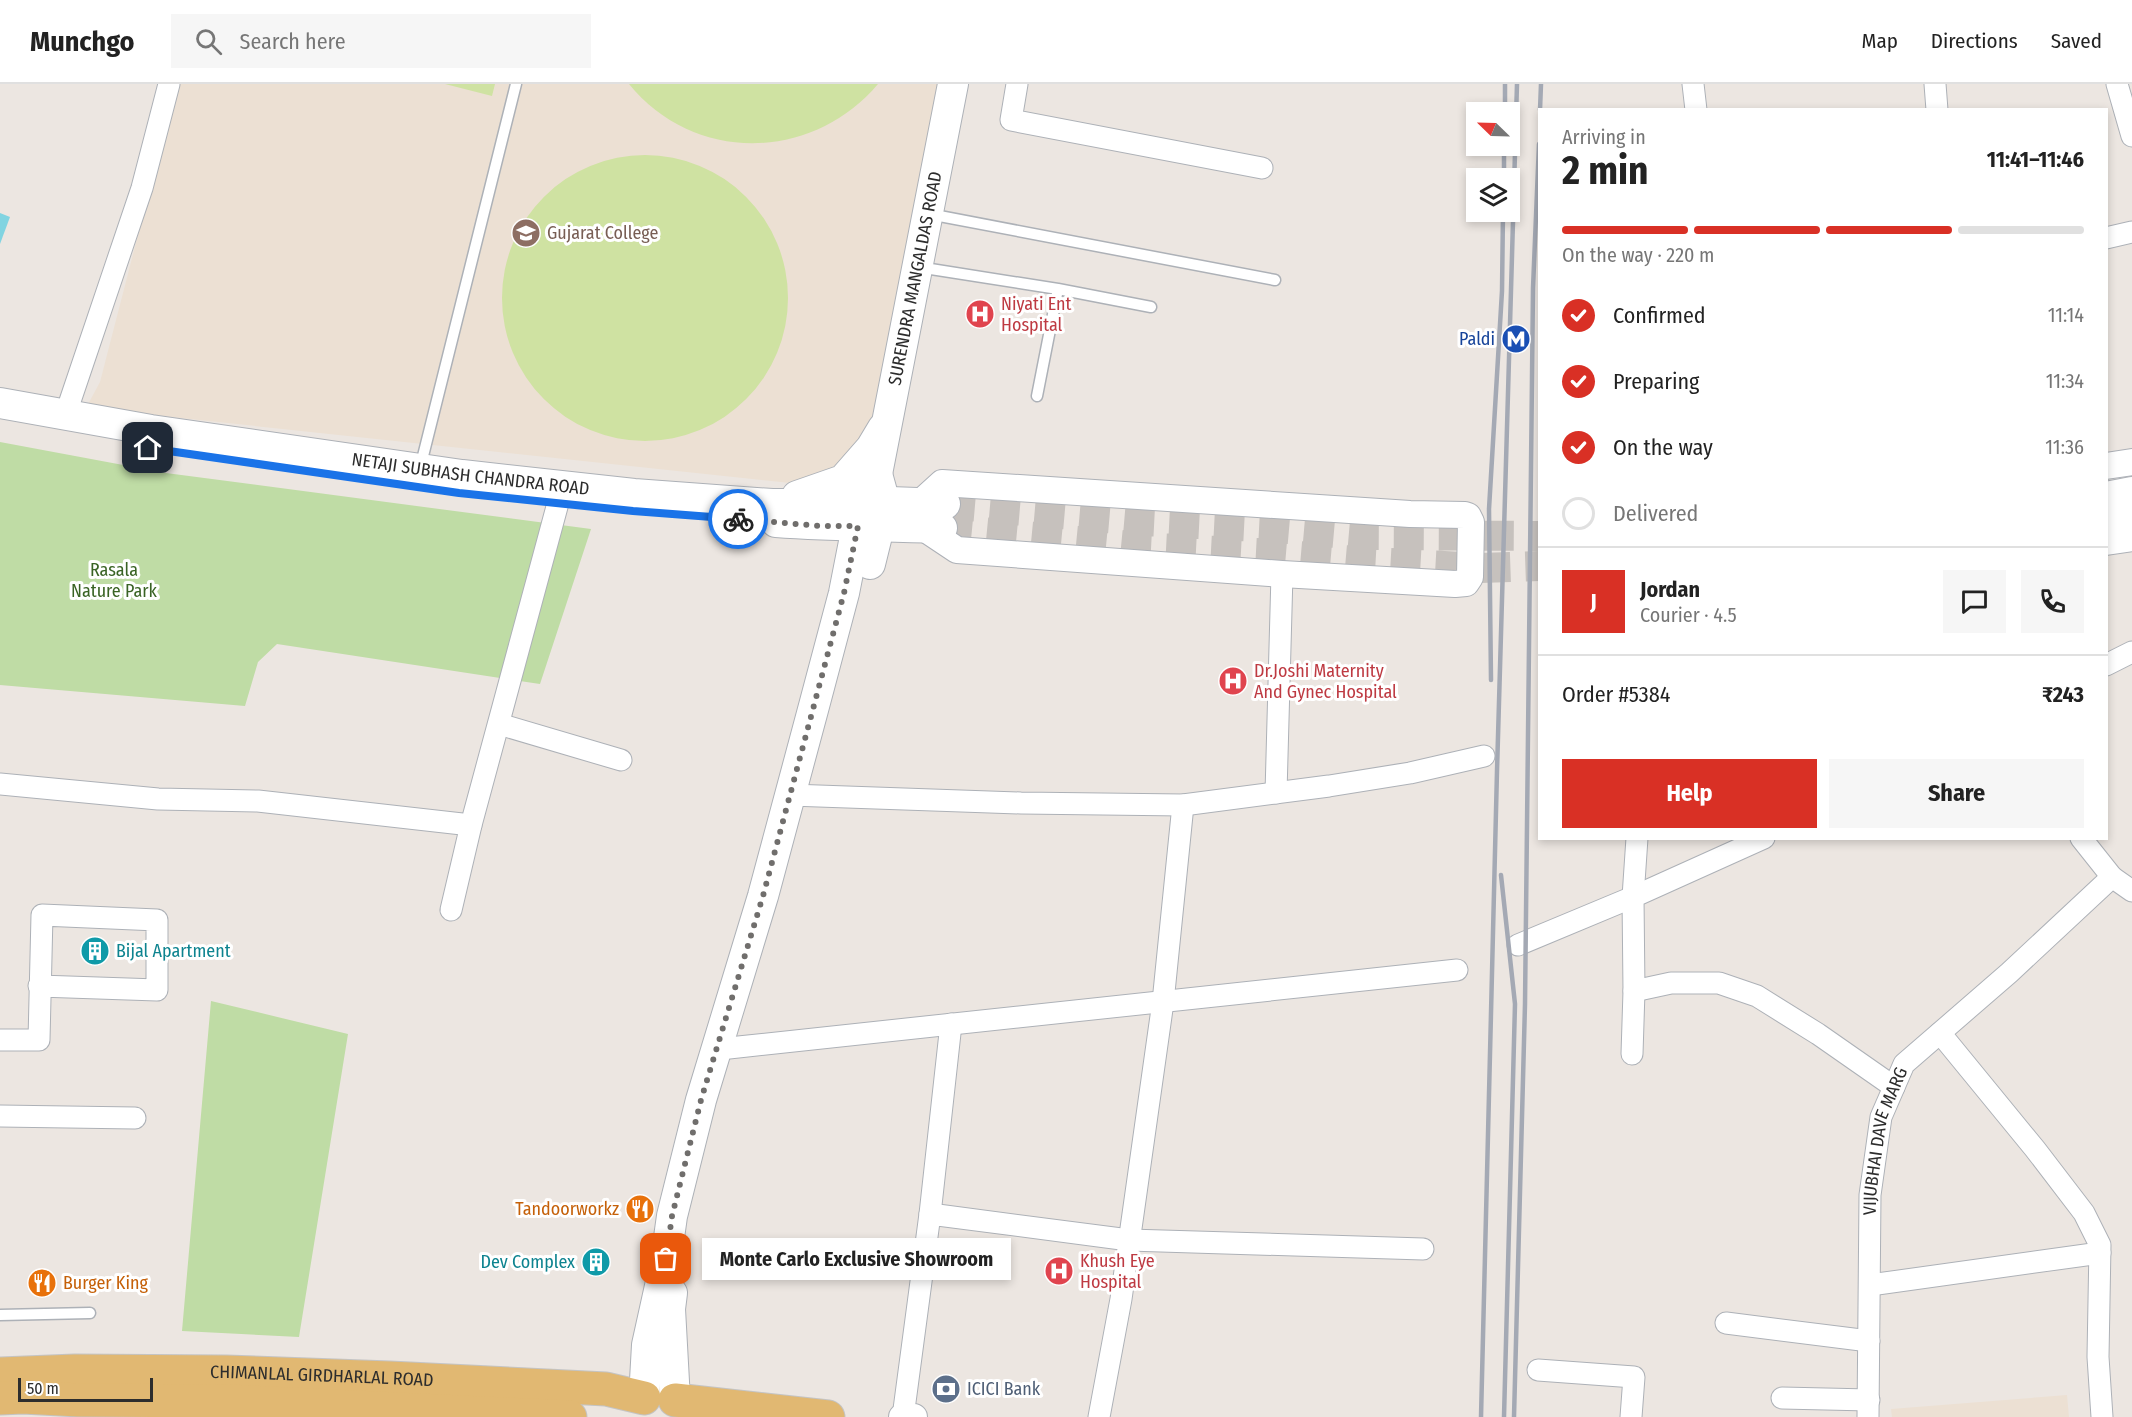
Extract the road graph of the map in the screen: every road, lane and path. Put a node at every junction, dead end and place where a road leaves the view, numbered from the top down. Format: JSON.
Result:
{"nodes":[{"id":1,"x":169,"y":84,"type":"edge"},
{"id":2,"x":516,"y":84,"type":"edge"},
{"id":3,"x":953,"y":84,"type":"edge"},
{"id":4,"x":1017,"y":84,"type":"edge"},
{"id":5,"x":1693,"y":84,"type":"edge"},
{"id":6,"x":1935,"y":84,"type":"edge"},
{"id":7,"x":2117,"y":84,"type":"edge"},
{"id":8,"x":1696,"y":108,"type":"edge"},
{"id":9,"x":1937,"y":108,"type":"edge"},
{"id":10,"x":2132,"y":136,"type":"edge"},
{"id":11,"x":1262,"y":168,"type":"dead end"},
{"id":12,"x":929,"y":214,"type":"junction"},
{"id":13,"x":2132,"y":232,"type":"edge"},
{"id":14,"x":2108,"y":238,"type":"edge"},
{"id":15,"x":918,"y":267,"type":"junction"},
{"id":16,"x":1275,"y":280,"type":"dead end"},
{"id":17,"x":1058,"y":289,"type":"junction"},
{"id":18,"x":1151,"y":307,"type":"dead end"},
{"id":19,"x":1037,"y":396,"type":"dead end"},
{"id":20,"x":0,"y":403,"type":"edge"},
{"id":21,"x":890,"y":415,"type":"junction"},
{"id":22,"x":64,"y":416,"type":"junction"},
{"id":23,"x":0,"y":421,"type":"edge"},
{"id":24,"x":2132,"y":462,"type":"edge"},
{"id":25,"x":2108,"y":466,"type":"edge"},
{"id":26,"x":420,"y":470,"type":"junction"},
{"id":27,"x":2132,"y":492,"type":"edge"},
{"id":28,"x":2108,"y":497,"type":"edge"},
{"id":29,"x":558,"y":503,"type":"junction"},
{"id":30,"x":771,"y":504,"type":"junction"},
{"id":31,"x":871,"y":514,"type":"junction"},
{"id":32,"x":2132,"y":514,"type":"edge"},
{"id":33,"x":933,"y":516,"type":"junction"},
{"id":34,"x":2108,"y":519,"type":"edge"},
{"id":35,"x":2132,"y":538,"type":"edge"},
{"id":36,"x":2108,"y":543,"type":"edge"},
{"id":37,"x":1282,"y":574,"type":"junction"},
{"id":38,"x":2132,"y":651,"type":"edge"},
{"id":39,"x":2108,"y":664,"type":"edge"},
{"id":40,"x":498,"y":724,"type":"junction"},
{"id":41,"x":1484,"y":756,"type":"dead end"},
{"id":42,"x":621,"y":760,"type":"dead end"},
{"id":43,"x":0,"y":784,"type":"edge"},
{"id":44,"x":1276,"y":793,"type":"junction"},
{"id":45,"x":799,"y":795,"type":"junction"},
{"id":46,"x":1182,"y":805,"type":"junction"},
{"id":47,"x":471,"y":825,"type":"junction"},
{"id":48,"x":1637,"y":840,"type":"edge"},
{"id":49,"x":1760,"y":840,"type":"edge"},
{"id":50,"x":2083,"y":840,"type":"edge"},
{"id":51,"x":2112,"y":877,"type":"junction"},
{"id":52,"x":2132,"y":891,"type":"edge"},
{"id":53,"x":1633,"y":897,"type":"junction"},
{"id":54,"x":451,"y":910,"type":"dead end"},
{"id":55,"x":1518,"y":945,"type":"dead end"},
{"id":56,"x":1457,"y":970,"type":"dead end"},
{"id":57,"x":39,"y":986,"type":"junction"},
{"id":58,"x":1634,"y":991,"type":"junction"},
{"id":59,"x":1163,"y":1002,"type":"junction"},
{"id":60,"x":951,"y":1024,"type":"junction"},
{"id":61,"x":1940,"y":1033,"type":"junction"},
{"id":62,"x":0,"y":1040,"type":"edge"},
{"id":63,"x":729,"y":1048,"type":"junction"},
{"id":64,"x":1632,"y":1054,"type":"dead end"},
{"id":65,"x":1894,"y":1087,"type":"junction"},
{"id":66,"x":0,"y":1116,"type":"edge"},
{"id":67,"x":135,"y":1118,"type":"dead end"},
{"id":68,"x":930,"y":1214,"type":"junction"},
{"id":69,"x":1129,"y":1240,"type":"junction"},
{"id":70,"x":1423,"y":1249,"type":"dead end"},
{"id":71,"x":2100,"y":1253,"type":"junction"},
{"id":72,"x":1870,"y":1285,"type":"junction"},
{"id":73,"x":90,"y":1313,"type":"dead end"},
{"id":74,"x":0,"y":1316,"type":"edge"},
{"id":75,"x":1726,"y":1323,"type":"dead end"},
{"id":76,"x":1869,"y":1341,"type":"junction"},
{"id":77,"x":1538,"y":1370,"type":"dead end"},
{"id":78,"x":0,"y":1374,"type":"edge"},
{"id":79,"x":1782,"y":1398,"type":"dead end"},
{"id":80,"x":16,"y":1404,"type":"edge"},
{"id":81,"x":659,"y":1408,"type":"edge"},
{"id":82,"x":1833,"y":1408,"type":"edge"},
{"id":83,"x":1869,"y":1408,"type":"edge"},
{"id":84,"x":570,"y":1417,"type":"edge"},
{"id":85,"x":828,"y":1417,"type":"edge"},
{"id":86,"x":902,"y":1417,"type":"edge"},
{"id":87,"x":914,"y":1417,"type":"edge"},
{"id":88,"x":1099,"y":1417,"type":"edge"},
{"id":89,"x":1631,"y":1417,"type":"edge"},
{"id":90,"x":2102,"y":1417,"type":"edge"}],
"edges":[{"from":1,"to":22,"type":"street"},
{"from":2,"to":26,"type":"lane"},
{"from":3,"to":12,"type":"main road","name":"SURENDRA MANGALDAS ROAD"},
{"from":4,"to":11,"type":"street"},
{"from":5,"to":8,"type":"street"},
{"from":6,"to":9,"type":"street"},
{"from":7,"to":10,"type":"street"},
{"from":12,"to":15,"type":"main road","name":"SURENDRA MANGALDAS ROAD"},
{"from":12,"to":16,"type":"lane"},
{"from":13,"to":14,"type":"street"},
{"from":15,"to":17,"type":"lane"},
{"from":15,"to":21,"type":"main road","name":"SURENDRA MANGALDAS ROAD"},
{"from":17,"to":18,"type":"lane"},
{"from":17,"to":19,"type":"lane"},
{"from":20,"to":22,"type":"main road","name":"NETAJI SUBHASH CHANDRA ROAD"},
{"from":21,"to":30,"type":"main road"},
{"from":21,"to":31,"type":"main road","name":"SURENDRA MANGALDAS ROAD"},
{"from":22,"to":26,"type":"main road","name":"NETAJI SUBHASH CHANDRA ROAD"},
{"from":23,"to":29,"type":"main road","name":"NETAJI SUBHASH CHANDRA ROAD"},
{"from":24,"to":25,"type":"street"},
{"from":26,"to":30,"type":"main road","name":"NETAJI SUBHASH CHANDRA ROAD"},
{"from":27,"to":28,"type":"main road"},
{"from":29,"to":31,"type":"main road","name":"NETAJI SUBHASH CHANDRA ROAD"},
{"from":29,"to":40,"type":"street"},
{"from":30,"to":31,"type":"main road","name":"NETAJI SUBHASH CHANDRA ROAD"},
{"from":31,"to":33,"type":"main road","name":"NETAJI SUBHASH CHANDRA ROAD"},
{"from":31,"to":45,"type":"main road"},
{"from":32,"to":34,"type":"main road"},
{"from":33,"to":37,"type":"street"},
{"from":33,"to":37,"type":"street"},
{"from":35,"to":36,"type":"street"},
{"from":37,"to":44,"type":"street"},
{"from":38,"to":39,"type":"street"},
{"from":40,"to":42,"type":"street"},
{"from":40,"to":47,"type":"street"},
{"from":41,"to":44,"type":"street"},
{"from":43,"to":47,"type":"street"},
{"from":44,"to":46,"type":"street"},
{"from":45,"to":46,"type":"street"},
{"from":45,"to":63,"type":"main road"},
{"from":45,"to":81,"type":"main road"},
{"from":46,"to":59,"type":"street"},
{"from":47,"to":54,"type":"street"},
{"from":48,"to":53,"type":"street"},
{"from":49,"to":53,"type":"street"},
{"from":50,"to":51,"type":"street"},
{"from":51,"to":52,"type":"street"},
{"from":51,"to":61,"type":"street","name":"VIJUBHAI DAVE MARG"},
{"from":53,"to":55,"type":"street"},
{"from":53,"to":58,"type":"street"},
{"from":56,"to":59,"type":"street"},
{"from":57,"to":57,"type":"street"},
{"from":57,"to":62,"type":"street"},
{"from":58,"to":64,"type":"street"},
{"from":58,"to":65,"type":"street"},
{"from":59,"to":60,"type":"street"},
{"from":59,"to":69,"type":"street"},
{"from":60,"to":63,"type":"street"},
{"from":60,"to":68,"type":"street"},
{"from":61,"to":65,"type":"street","name":"VIJUBHAI DAVE MARG"},
{"from":61,"to":71,"type":"street"},
{"from":63,"to":81,"type":"main road"},
{"from":65,"to":72,"type":"street","name":"VIJUBHAI DAVE MARG"},
{"from":66,"to":67,"type":"street"},
{"from":68,"to":69,"type":"street"},
{"from":68,"to":86,"type":"street"},
{"from":69,"to":70,"type":"street"},
{"from":69,"to":88,"type":"street"},
{"from":71,"to":72,"type":"street"},
{"from":71,"to":90,"type":"street"},
{"from":72,"to":76,"type":"street","name":"VIJUBHAI DAVE MARG"},
{"from":73,"to":74,"type":"lane"},
{"from":75,"to":76,"type":"street"},
{"from":76,"to":83,"type":"street","name":"VIJUBHAI DAVE MARG"},
{"from":77,"to":89,"type":"street"},
{"from":78,"to":81,"type":"main road","name":"CHIMANLAL GIRDHARLAL ROAD"},
{"from":79,"to":82,"type":"street"},
{"from":80,"to":84,"type":"main road","name":"CHIMANLAL GIRDHARLAL ROAD"},
{"from":81,"to":85,"type":"main road","name":"CHIMANLAL GIRDHARLAL ROAD"},
{"from":82,"to":83,"type":"street"},
{"from":86,"to":87,"type":"street"}]}
